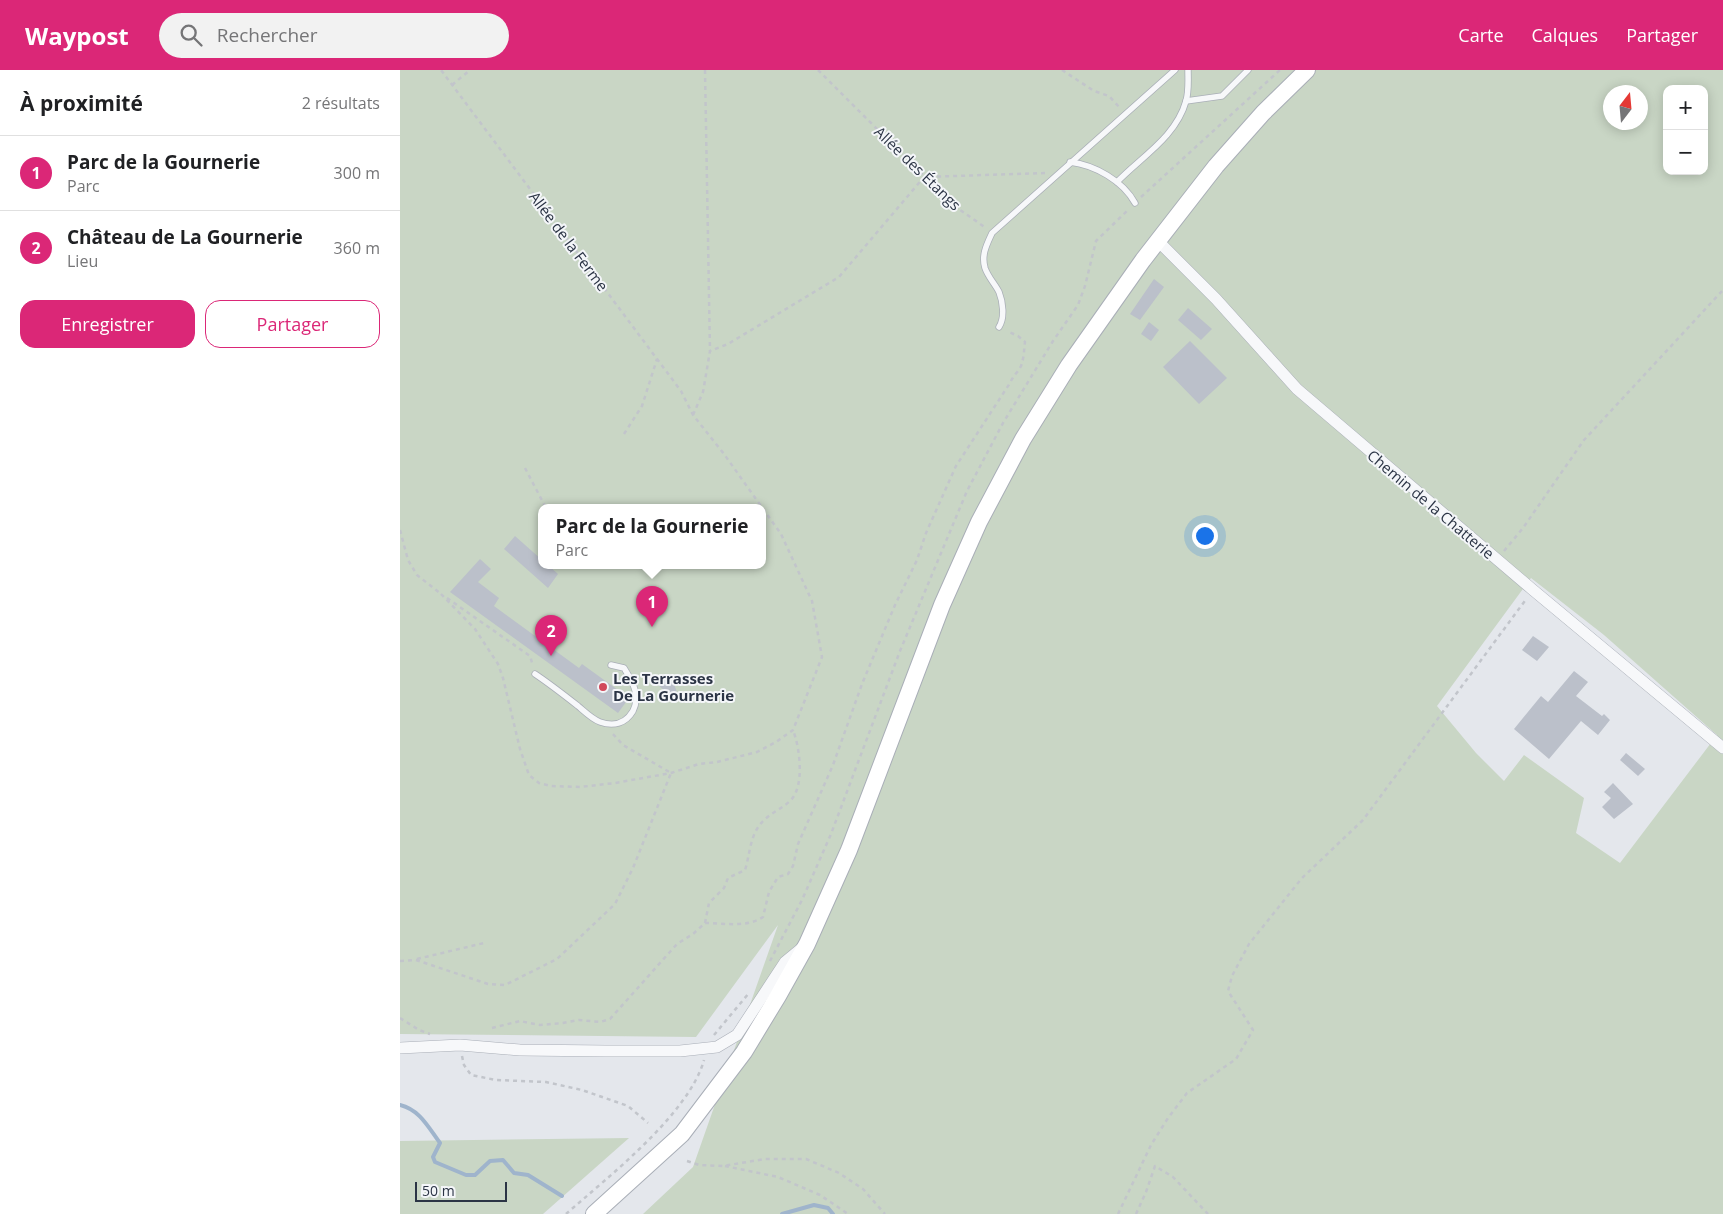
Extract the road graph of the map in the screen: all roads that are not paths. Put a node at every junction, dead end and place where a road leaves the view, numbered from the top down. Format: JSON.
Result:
{"nodes":[{"id":1,"x":1175,"y":70,"type":"edge"},
{"id":2,"x":1188,"y":70,"type":"edge"},
{"id":3,"x":1248,"y":70,"type":"edge"},
{"id":4,"x":1307,"y":70,"type":"edge"},
{"id":5,"x":1186,"y":100,"type":"junction"},
{"id":6,"x":1070,"y":162,"type":"junction"},
{"id":7,"x":1117,"y":182,"type":"junction"},
{"id":8,"x":1135,"y":203,"type":"road end"},
{"id":9,"x":1158,"y":240,"type":"junction"},
{"id":10,"x":999,"y":327,"type":"road end"},
{"id":11,"x":611,"y":665,"type":"dead end"},
{"id":12,"x":535,"y":674,"type":"road end"},
{"id":13,"x":1723,"y":748,"type":"edge"},
{"id":14,"x":807,"y":944,"type":"junction"},
{"id":15,"x":400,"y":1048,"type":"edge"},
{"id":16,"x":594,"y":1214,"type":"edge"}],
"edges":[{"from":1,"to":6,"type":"lane"},
{"from":2,"to":5,"type":"lane"},
{"from":3,"to":5,"type":"lane"},
{"from":4,"to":9,"type":"main road"},
{"from":5,"to":7,"type":"lane"},
{"from":6,"to":7,"type":"lane"},
{"from":6,"to":10,"type":"lane"},
{"from":7,"to":8,"type":"lane"},
{"from":9,"to":13,"type":"street","name":"Chemin de la Chatterie"},
{"from":9,"to":14,"type":"main road"},
{"from":11,"to":12,"type":"lane"},
{"from":14,"to":15,"type":"street"},
{"from":14,"to":16,"type":"main road"}]}
